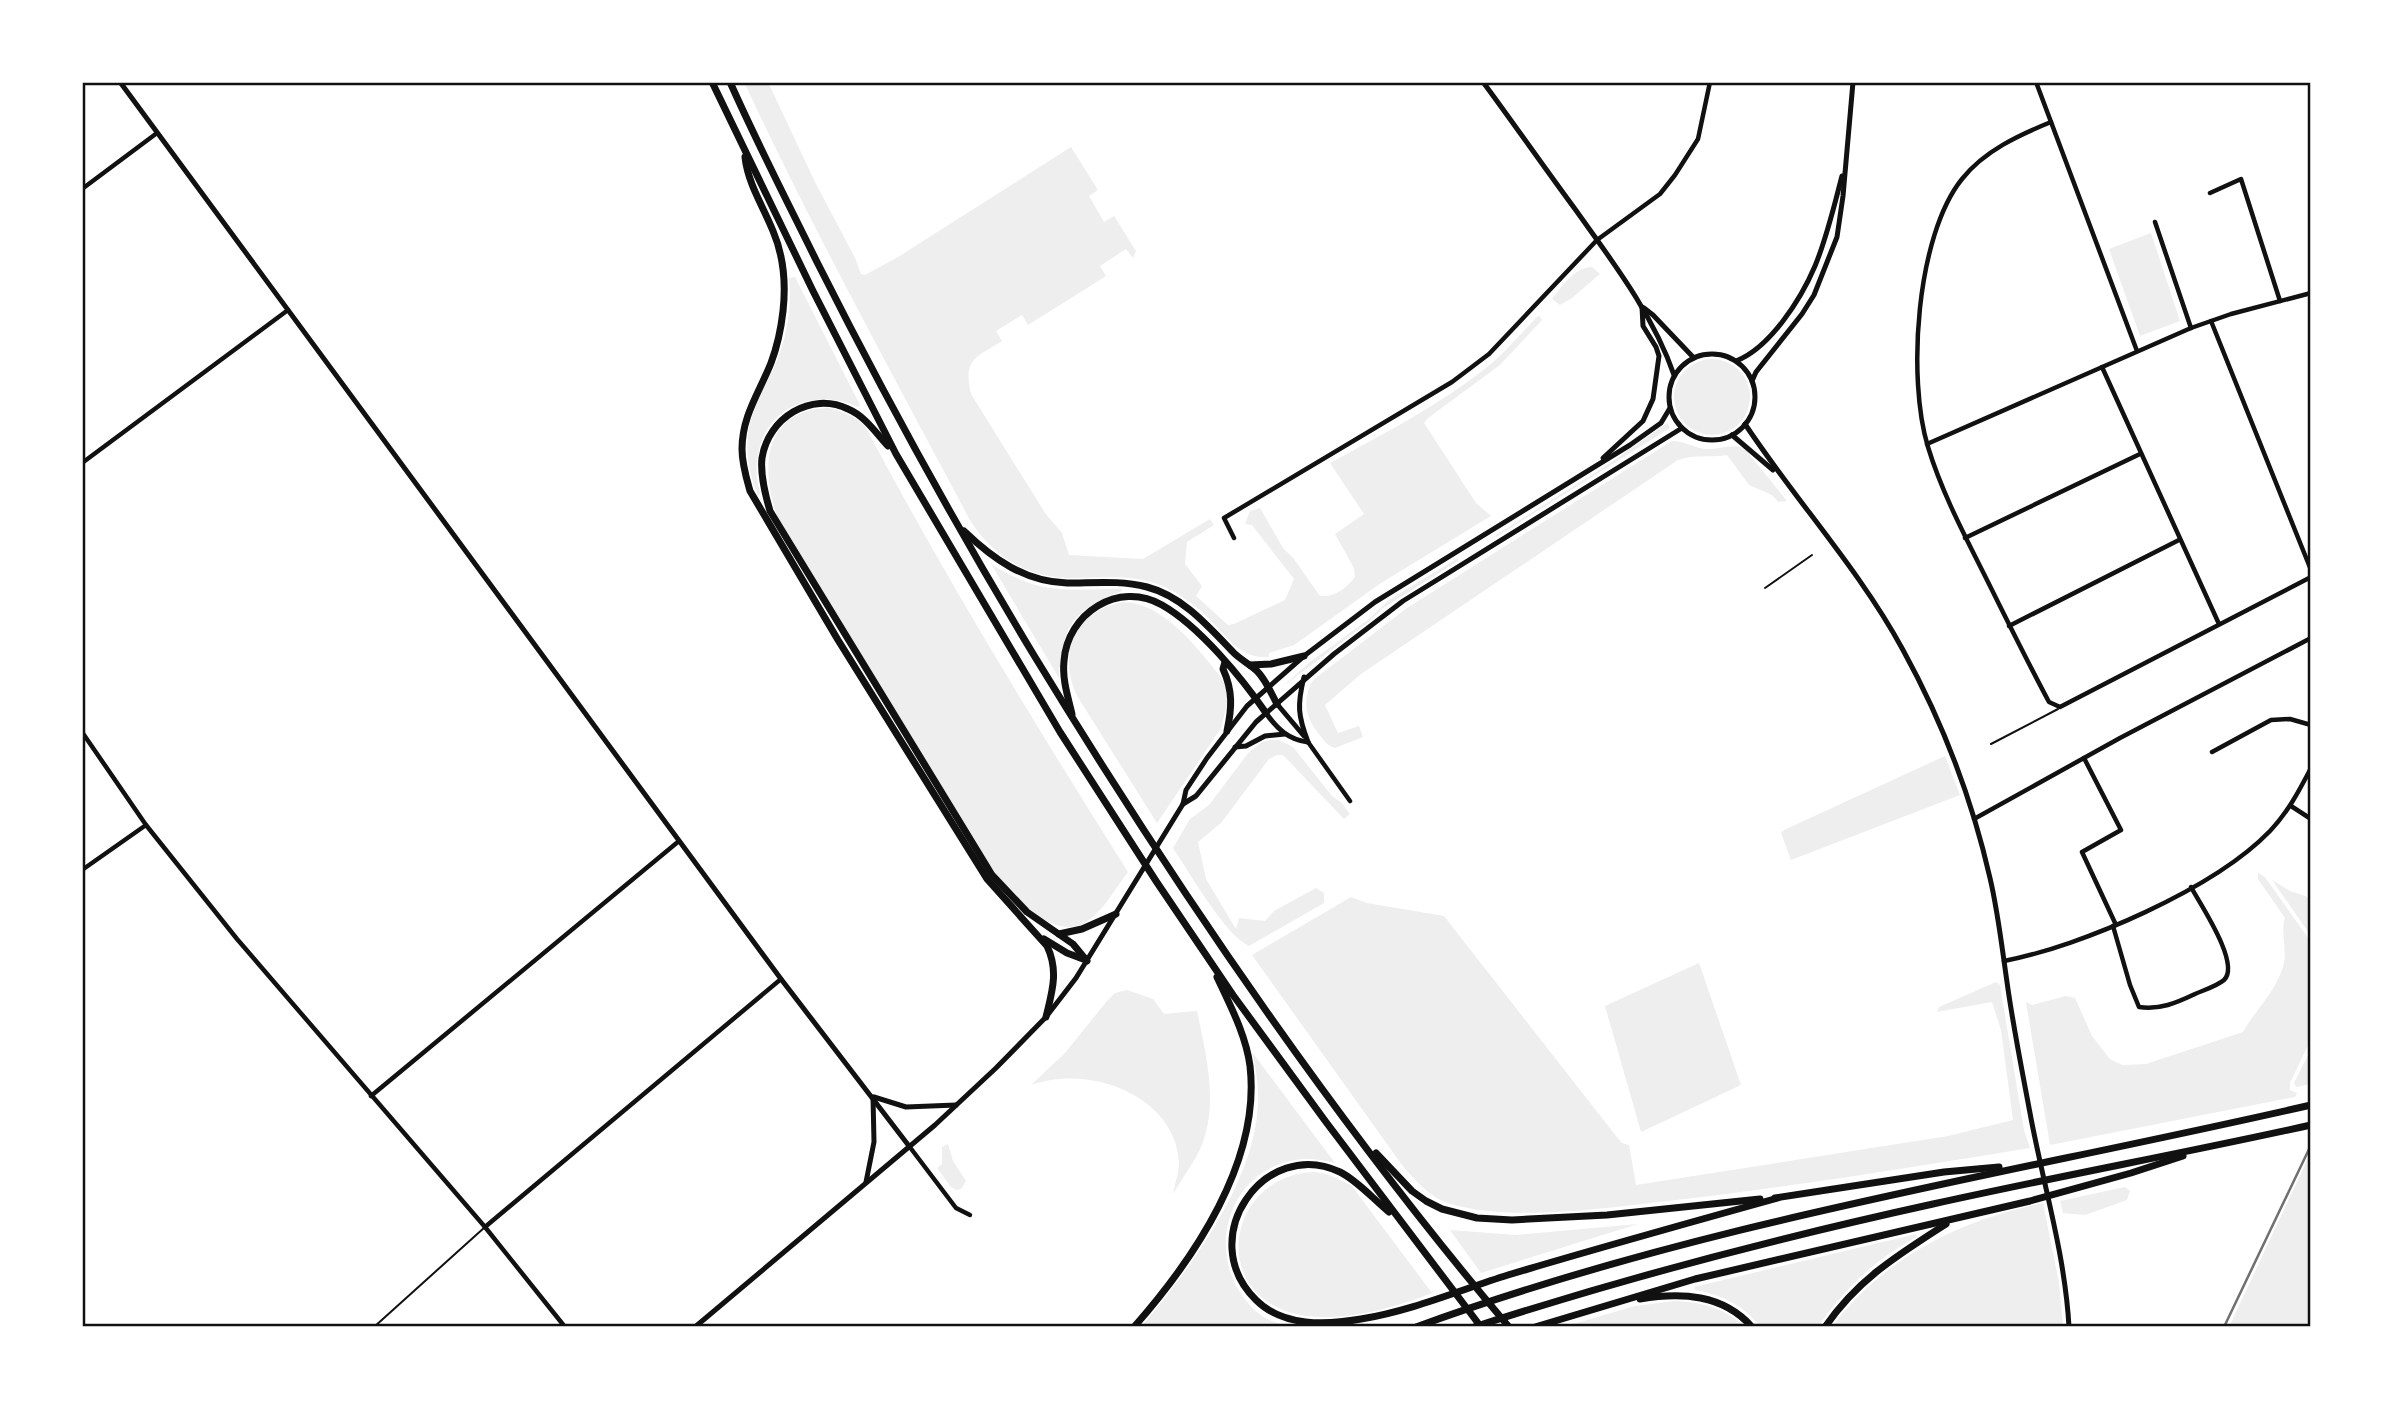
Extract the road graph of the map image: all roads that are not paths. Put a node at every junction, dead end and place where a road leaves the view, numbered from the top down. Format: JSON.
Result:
{"nodes":[{"id":1,"x":120,"y":82,"type":"edge"},
{"id":2,"x":712,"y":82,"type":"edge"},
{"id":3,"x":730,"y":82,"type":"edge"},
{"id":4,"x":1483,"y":82,"type":"edge"},
{"id":5,"x":1710,"y":82,"type":"edge"},
{"id":6,"x":1853,"y":82,"type":"edge"},
{"id":7,"x":2036,"y":82,"type":"edge"},
{"id":8,"x":2050,"y":122,"type":"junction"},
{"id":9,"x":157,"y":133,"type":"junction"},
{"id":10,"x":744,"y":151,"type":"junction"},
{"id":11,"x":1845,"y":167,"type":"junction"},
{"id":12,"x":82,"y":189,"type":"edge"},
{"id":13,"x":2210,"y":193,"type":"dead end"},
{"id":14,"x":2155,"y":222,"type":"dead end"},
{"id":15,"x":1597,"y":240,"type":"junction"},
{"id":16,"x":2311,"y":293,"type":"edge"},
{"id":17,"x":2280,"y":301,"type":"junction"},
{"id":18,"x":1642,"y":307,"type":"junction"},
{"id":19,"x":288,"y":310,"type":"junction"},
{"id":20,"x":2211,"y":321,"type":"junction"},
{"id":21,"x":2191,"y":328,"type":"junction"},
{"id":22,"x":2137,"y":351,"type":"junction"},
{"id":23,"x":1693,"y":358,"type":"junction"},
{"id":24,"x":1736,"y":361,"type":"junction"},
{"id":25,"x":2102,"y":367,"type":"junction"},
{"id":26,"x":1674,"y":375,"type":"junction"},
{"id":27,"x":1752,"y":381,"type":"junction"},
{"id":28,"x":1670,"y":408,"type":"junction"},
{"id":29,"x":1745,"y":424,"type":"junction"},
{"id":30,"x":1682,"y":428,"type":"junction"},
{"id":31,"x":1732,"y":435,"type":"junction"},
{"id":32,"x":1927,"y":444,"type":"junction"},
{"id":33,"x":896,"y":454,"type":"junction"},
{"id":34,"x":2140,"y":454,"type":"junction"},
{"id":35,"x":82,"y":463,"type":"edge"},
{"id":36,"x":1598,"y":464,"type":"junction"},
{"id":37,"x":1778,"y":474,"type":"junction"},
{"id":38,"x":956,"y":524,"type":"junction"},
{"id":39,"x":1234,"y":538,"type":"dead end"},
{"id":40,"x":1965,"y":538,"type":"junction"},
{"id":41,"x":2179,"y":540,"type":"junction"},
{"id":42,"x":1812,"y":555,"type":"dead end"},
{"id":43,"x":2311,"y":570,"type":"edge"},
{"id":44,"x":2311,"y":577,"type":"edge"},
{"id":45,"x":1765,"y":588,"type":"dead end"},
{"id":46,"x":2218,"y":624,"type":"junction"},
{"id":47,"x":2010,"y":626,"type":"junction"},
{"id":48,"x":2311,"y":638,"type":"edge"},
{"id":49,"x":1304,"y":656,"type":"junction"},
{"id":50,"x":1225,"y":662,"type":"junction"},
{"id":51,"x":1250,"y":665,"type":"junction"},
{"id":52,"x":1304,"y":677,"type":"junction"},
{"id":53,"x":1268,"y":687,"type":"junction"},
{"id":54,"x":1256,"y":698,"type":"junction"},
{"id":55,"x":1277,"y":704,"type":"junction"},
{"id":56,"x":2060,"y":707,"type":"junction"},
{"id":57,"x":1266,"y":713,"type":"junction"},
{"id":58,"x":1074,"y":722,"type":"junction"},
{"id":59,"x":2311,"y":725,"type":"edge"},
{"id":60,"x":1227,"y":731,"type":"junction"},
{"id":61,"x":82,"y":732,"type":"edge"},
{"id":62,"x":1285,"y":734,"type":"junction"},
{"id":63,"x":1308,"y":742,"type":"junction"},
{"id":64,"x":1991,"y":744,"type":"dead end"},
{"id":65,"x":1236,"y":747,"type":"junction"},
{"id":66,"x":2212,"y":752,"type":"dead end"},
{"id":67,"x":2084,"y":758,"type":"junction"},
{"id":68,"x":2311,"y":768,"type":"edge"},
{"id":69,"x":1350,"y":801,"type":"dead end"},
{"id":70,"x":1183,"y":804,"type":"junction"},
{"id":71,"x":2291,"y":806,"type":"junction"},
{"id":72,"x":2311,"y":818,"type":"edge"},
{"id":73,"x":1974,"y":819,"type":"junction"},
{"id":74,"x":146,"y":825,"type":"junction"},
{"id":75,"x":679,"y":841,"type":"junction"},
{"id":76,"x":82,"y":870,"type":"edge"},
{"id":77,"x":2191,"y":887,"type":"junction"},
{"id":78,"x":1116,"y":914,"type":"junction"},
{"id":79,"x":2114,"y":925,"type":"junction"},
{"id":80,"x":1058,"y":934,"type":"junction"},
{"id":81,"x":1041,"y":937,"type":"junction"},
{"id":82,"x":1087,"y":961,"type":"junction"},
{"id":83,"x":2004,"y":961,"type":"junction"},
{"id":84,"x":781,"y":979,"type":"junction"},
{"id":85,"x":1230,"y":997,"type":"junction"},
{"id":86,"x":1046,"y":1017,"type":"junction"},
{"id":87,"x":371,"y":1096,"type":"junction"},
{"id":88,"x":873,"y":1097,"type":"junction"},
{"id":89,"x":956,"y":1105,"type":"junction"},
{"id":90,"x":2310,"y":1105,"type":"edge"},
{"id":91,"x":2311,"y":1125,"type":"edge"},
{"id":92,"x":1357,"y":1135,"type":"junction"},
{"id":93,"x":909,"y":1146,"type":"junction"},
{"id":94,"x":2210,"y":1147,"type":"junction"},
{"id":95,"x":2031,"y":1165,"type":"junction"},
{"id":96,"x":866,"y":1182,"type":"junction"},
{"id":97,"x":1778,"y":1198,"type":"junction"},
{"id":98,"x":970,"y":1214,"type":"dead end"},
{"id":99,"x":1952,"y":1220,"type":"junction"},
{"id":100,"x":1401,"y":1223,"type":"junction"},
{"id":101,"x":485,"y":1227,"type":"junction"},
{"id":102,"x":1604,"y":1305,"type":"junction"},
{"id":103,"x":1536,"y":1326,"type":"edge"},
{"id":104,"x":374,"y":1327,"type":"edge"},
{"id":105,"x":565,"y":1327,"type":"edge"},
{"id":106,"x":695,"y":1327,"type":"edge"},
{"id":107,"x":1134,"y":1327,"type":"edge"},
{"id":108,"x":1416,"y":1327,"type":"edge"},
{"id":109,"x":1474,"y":1327,"type":"edge"},
{"id":110,"x":1481,"y":1327,"type":"edge"},
{"id":111,"x":1508,"y":1327,"type":"edge"},
{"id":112,"x":1752,"y":1327,"type":"edge"},
{"id":113,"x":1825,"y":1327,"type":"edge"},
{"id":114,"x":2069,"y":1327,"type":"edge"}],
"edges":[{"from":1,"to":9,"type":"main road"},
{"from":2,"to":10,"type":"highway"},
{"from":3,"to":38,"type":"highway"},
{"from":4,"to":15,"type":"main road"},
{"from":5,"to":15,"type":"street"},
{"from":6,"to":11,"type":"main road"},
{"from":7,"to":8,"type":"street"},
{"from":8,"to":22,"type":"street"},
{"from":8,"to":32,"type":"street"},
{"from":9,"to":12,"type":"street"},
{"from":9,"to":19,"type":"main road"},
{"from":10,"to":33,"type":"highway"},
{"from":10,"to":81,"type":"highway"},
{"from":11,"to":24,"type":"main road"},
{"from":11,"to":27,"type":"main road"},
{"from":13,"to":17,"type":"street"},
{"from":14,"to":21,"type":"street"},
{"from":15,"to":18,"type":"main road"},
{"from":15,"to":39,"type":"street"},
{"from":16,"to":17,"type":"street"},
{"from":17,"to":20,"type":"street"},
{"from":18,"to":23,"type":"main road"},
{"from":18,"to":26,"type":"main road"},
{"from":18,"to":36,"type":"main road"},
{"from":19,"to":35,"type":"street"},
{"from":19,"to":75,"type":"main road"},
{"from":20,"to":21,"type":"street"},
{"from":20,"to":43,"type":"street"},
{"from":21,"to":22,"type":"street"},
{"from":22,"to":25,"type":"street"},
{"from":23,"to":24,"type":"main road"},
{"from":23,"to":26,"type":"main road"},
{"from":24,"to":27,"type":"main road"},
{"from":25,"to":32,"type":"street"},
{"from":25,"to":34,"type":"street"},
{"from":26,"to":28,"type":"main road"},
{"from":27,"to":29,"type":"main road"},
{"from":28,"to":30,"type":"main road"},
{"from":28,"to":36,"type":"main road"},
{"from":29,"to":31,"type":"main road"},
{"from":29,"to":37,"type":"main road"},
{"from":30,"to":31,"type":"main road"},
{"from":30,"to":52,"type":"main road"},
{"from":31,"to":37,"type":"main road"},
{"from":32,"to":40,"type":"street"},
{"from":33,"to":80,"type":"highway"},
{"from":33,"to":85,"type":"highway"},
{"from":34,"to":40,"type":"street"},
{"from":34,"to":41,"type":"street"},
{"from":36,"to":49,"type":"main road"},
{"from":37,"to":73,"type":"main road"},
{"from":38,"to":51,"type":"highway"},
{"from":38,"to":58,"type":"highway"},
{"from":40,"to":47,"type":"street"},
{"from":41,"to":46,"type":"street"},
{"from":41,"to":47,"type":"street"},
{"from":42,"to":45,"type":"lane"},
{"from":44,"to":46,"type":"street"},
{"from":46,"to":56,"type":"street"},
{"from":47,"to":56,"type":"street"},
{"from":48,"to":67,"type":"street"},
{"from":49,"to":51,"type":"highway"},
{"from":49,"to":53,"type":"main road"},
{"from":50,"to":54,"type":"highway"},
{"from":50,"to":58,"type":"highway"},
{"from":50,"to":60,"type":"highway"},
{"from":51,"to":53,"type":"highway"},
{"from":52,"to":55,"type":"main road"},
{"from":52,"to":63,"type":"main road"},
{"from":53,"to":54,"type":"main road"},
{"from":53,"to":55,"type":"highway"},
{"from":54,"to":57,"type":"highway"},
{"from":54,"to":60,"type":"main road"},
{"from":55,"to":57,"type":"main road"},
{"from":55,"to":63,"type":"main road"},
{"from":56,"to":64,"type":"lane"},
{"from":57,"to":62,"type":"main road"},
{"from":57,"to":65,"type":"main road"},
{"from":58,"to":92,"type":"highway"},
{"from":59,"to":66,"type":"street"},
{"from":60,"to":70,"type":"main road"},
{"from":61,"to":74,"type":"street"},
{"from":62,"to":63,"type":"main road"},
{"from":62,"to":65,"type":"main road"},
{"from":63,"to":69,"type":"street"},
{"from":65,"to":70,"type":"main road"},
{"from":67,"to":73,"type":"street"},
{"from":67,"to":79,"type":"street"},
{"from":68,"to":71,"type":"street"},
{"from":70,"to":78,"type":"main road"},
{"from":71,"to":72,"type":"street"},
{"from":71,"to":77,"type":"street"},
{"from":73,"to":83,"type":"main road"},
{"from":74,"to":76,"type":"street"},
{"from":74,"to":87,"type":"street"},
{"from":75,"to":84,"type":"main road"},
{"from":75,"to":87,"type":"street"},
{"from":77,"to":79,"type":"street"},
{"from":77,"to":79,"type":"street"},
{"from":78,"to":80,"type":"highway"},
{"from":78,"to":82,"type":"main road"},
{"from":79,"to":83,"type":"street"},
{"from":80,"to":82,"type":"highway"},
{"from":81,"to":82,"type":"highway"},
{"from":81,"to":86,"type":"highway"},
{"from":82,"to":86,"type":"main road"},
{"from":83,"to":114,"type":"main road"},
{"from":84,"to":88,"type":"main road"},
{"from":84,"to":101,"type":"street"},
{"from":85,"to":100,"type":"highway"},
{"from":85,"to":107,"type":"highway"},
{"from":86,"to":89,"type":"main road"},
{"from":87,"to":101,"type":"street"},
{"from":88,"to":89,"type":"main road"},
{"from":88,"to":93,"type":"main road"},
{"from":88,"to":96,"type":"main road"},
{"from":89,"to":93,"type":"main road"},
{"from":90,"to":95,"type":"highway"},
{"from":91,"to":94,"type":"highway"},
{"from":92,"to":97,"type":"highway"},
{"from":92,"to":111,"type":"highway"},
{"from":93,"to":96,"type":"main road"},
{"from":93,"to":98,"type":"street"},
{"from":94,"to":99,"type":"highway"},
{"from":94,"to":109,"type":"highway"},
{"from":95,"to":97,"type":"highway"},
{"from":95,"to":108,"type":"highway"},
{"from":96,"to":106,"type":"main road"},
{"from":97,"to":100,"type":"highway"},
{"from":99,"to":102,"type":"highway"},
{"from":99,"to":113,"type":"highway"},
{"from":100,"to":110,"type":"highway"},
{"from":101,"to":104,"type":"lane"},
{"from":101,"to":105,"type":"street"},
{"from":102,"to":103,"type":"highway"},
{"from":102,"to":112,"type":"highway"}]}
